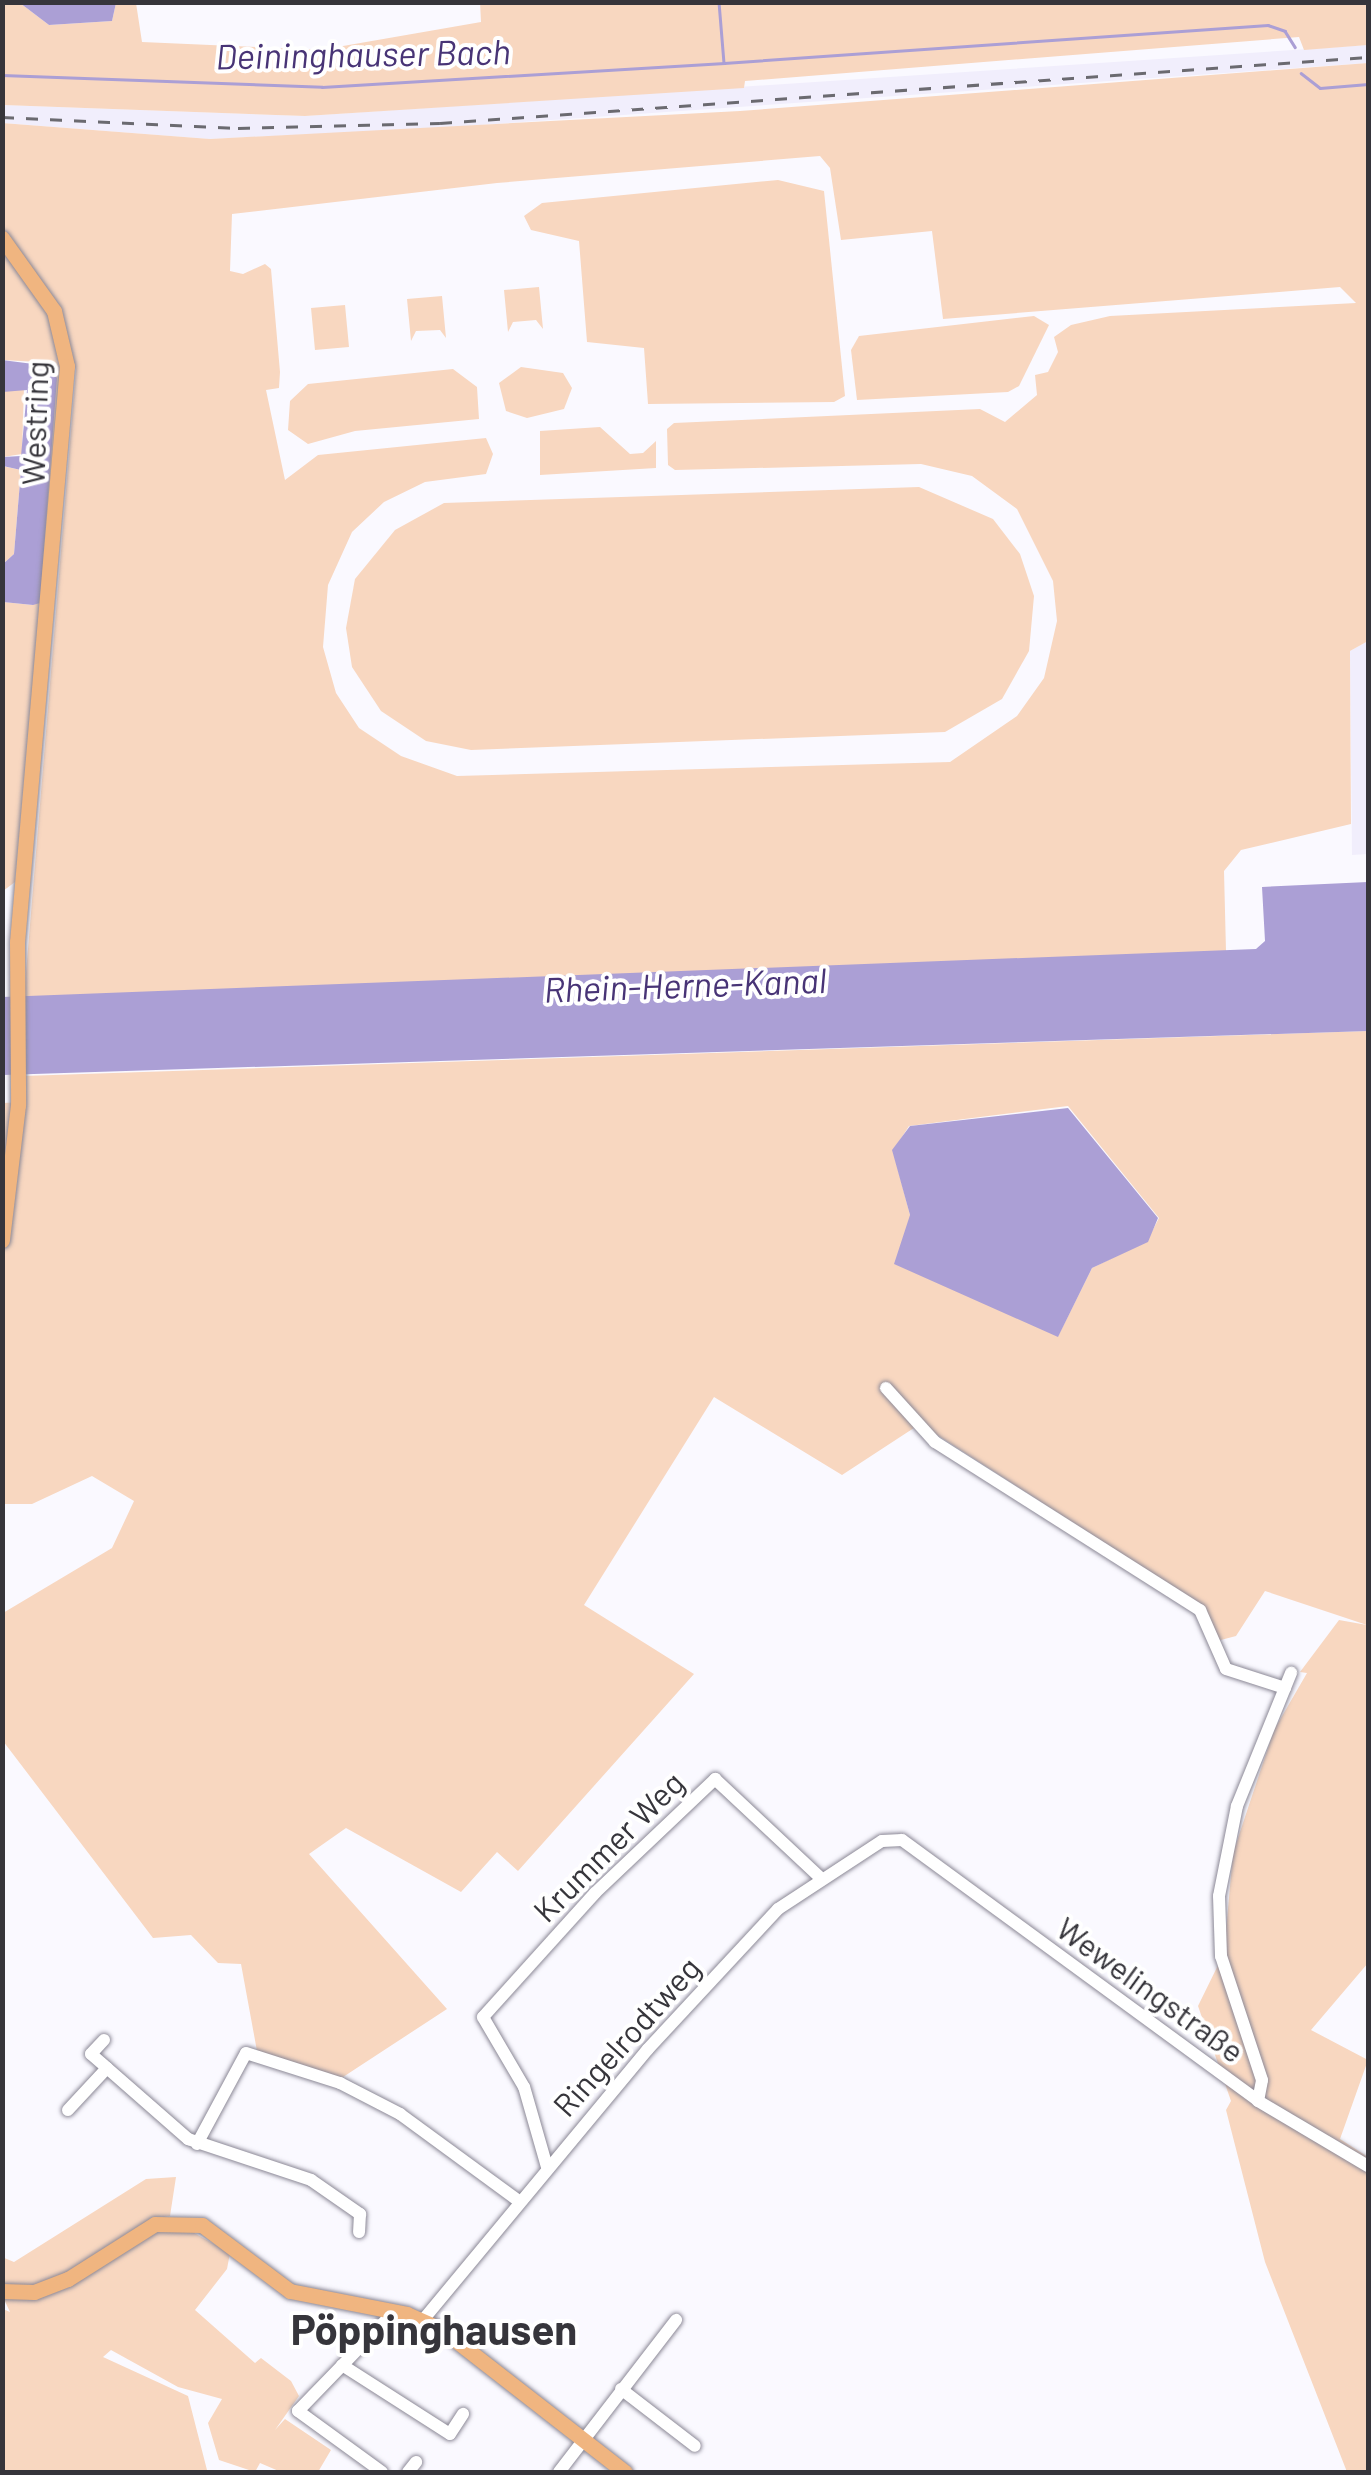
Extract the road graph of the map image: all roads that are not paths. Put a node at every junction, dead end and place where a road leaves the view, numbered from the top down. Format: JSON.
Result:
{"nodes":[{"id":1,"x":2,"y":238,"type":"edge"},
{"id":2,"x":2,"y":1240,"type":"edge"},
{"id":3,"x":886,"y":1388,"type":"dead end"},
{"id":4,"x":1291,"y":1673,"type":"dead end"},
{"id":5,"x":1285,"y":1688,"type":"junction"},
{"id":6,"x":908,"y":1845,"type":"joint"},
{"id":7,"x":822,"y":1879,"type":"junction"},
{"id":8,"x":104,"y":2040,"type":"dead end"},
{"id":9,"x":107,"y":2068,"type":"junction"},
{"id":10,"x":1258,"y":2101,"type":"junction"},
{"id":11,"x":68,"y":2110,"type":"dead end"},
{"id":12,"x":197,"y":2144,"type":"junction"},
{"id":13,"x":1368,"y":2166,"type":"edge"},
{"id":14,"x":546,"y":2167,"type":"junction"},
{"id":15,"x":518,"y":2200,"type":"junction"},
{"id":16,"x":359,"y":2232,"type":"dead end"},
{"id":17,"x":2,"y":2291,"type":"edge"},
{"id":18,"x":395,"y":2311,"type":"junction"},
{"id":19,"x":422,"y":2320,"type":"junction"},
{"id":20,"x":676,"y":2320,"type":"dead end"},
{"id":21,"x":342,"y":2365,"type":"junction"},
{"id":22,"x":621,"y":2389,"type":"junction"},
{"id":23,"x":463,"y":2414,"type":"dead end"},
{"id":24,"x":584,"y":2440,"type":"junction"},
{"id":25,"x":695,"y":2446,"type":"dead end"},
{"id":26,"x":382,"y":2472,"type":"edge"},
{"id":27,"x":559,"y":2472,"type":"edge"},
{"id":28,"x":625,"y":2472,"type":"edge"}],
"edges":[{"from":1,"to":2,"type":"main road","name":"Westring"},
{"from":3,"to":5,"type":"street"},
{"from":4,"to":5,"type":"street"},
{"from":5,"to":10,"type":"street"},
{"from":6,"to":7,"type":"street","name":"Ringelrodtweg"},
{"from":6,"to":10,"type":"street","name":"Wewelingstraße"},
{"from":7,"to":14,"type":"street","name":"Ringelrodtweg"},
{"from":7,"to":14,"type":"street","name":"Krummer Weg"},
{"from":8,"to":9,"type":"street"},
{"from":9,"to":11,"type":"street"},
{"from":9,"to":12,"type":"street"},
{"from":10,"to":13,"type":"street","name":"Wewelingstraße"},
{"from":12,"to":15,"type":"street"},
{"from":12,"to":16,"type":"street"},
{"from":14,"to":15,"type":"street","name":"Ringelrodtweg"},
{"from":15,"to":19,"type":"street","name":"Ringelrodtweg"},
{"from":17,"to":18,"type":"main road"},
{"from":18,"to":19,"type":"main road"},
{"from":18,"to":21,"type":"street"},
{"from":19,"to":24,"type":"main road"},
{"from":20,"to":22,"type":"street"},
{"from":21,"to":23,"type":"street"},
{"from":21,"to":26,"type":"street"},
{"from":22,"to":24,"type":"street"},
{"from":22,"to":25,"type":"street"},
{"from":24,"to":27,"type":"street"},
{"from":24,"to":28,"type":"main road"}]}
